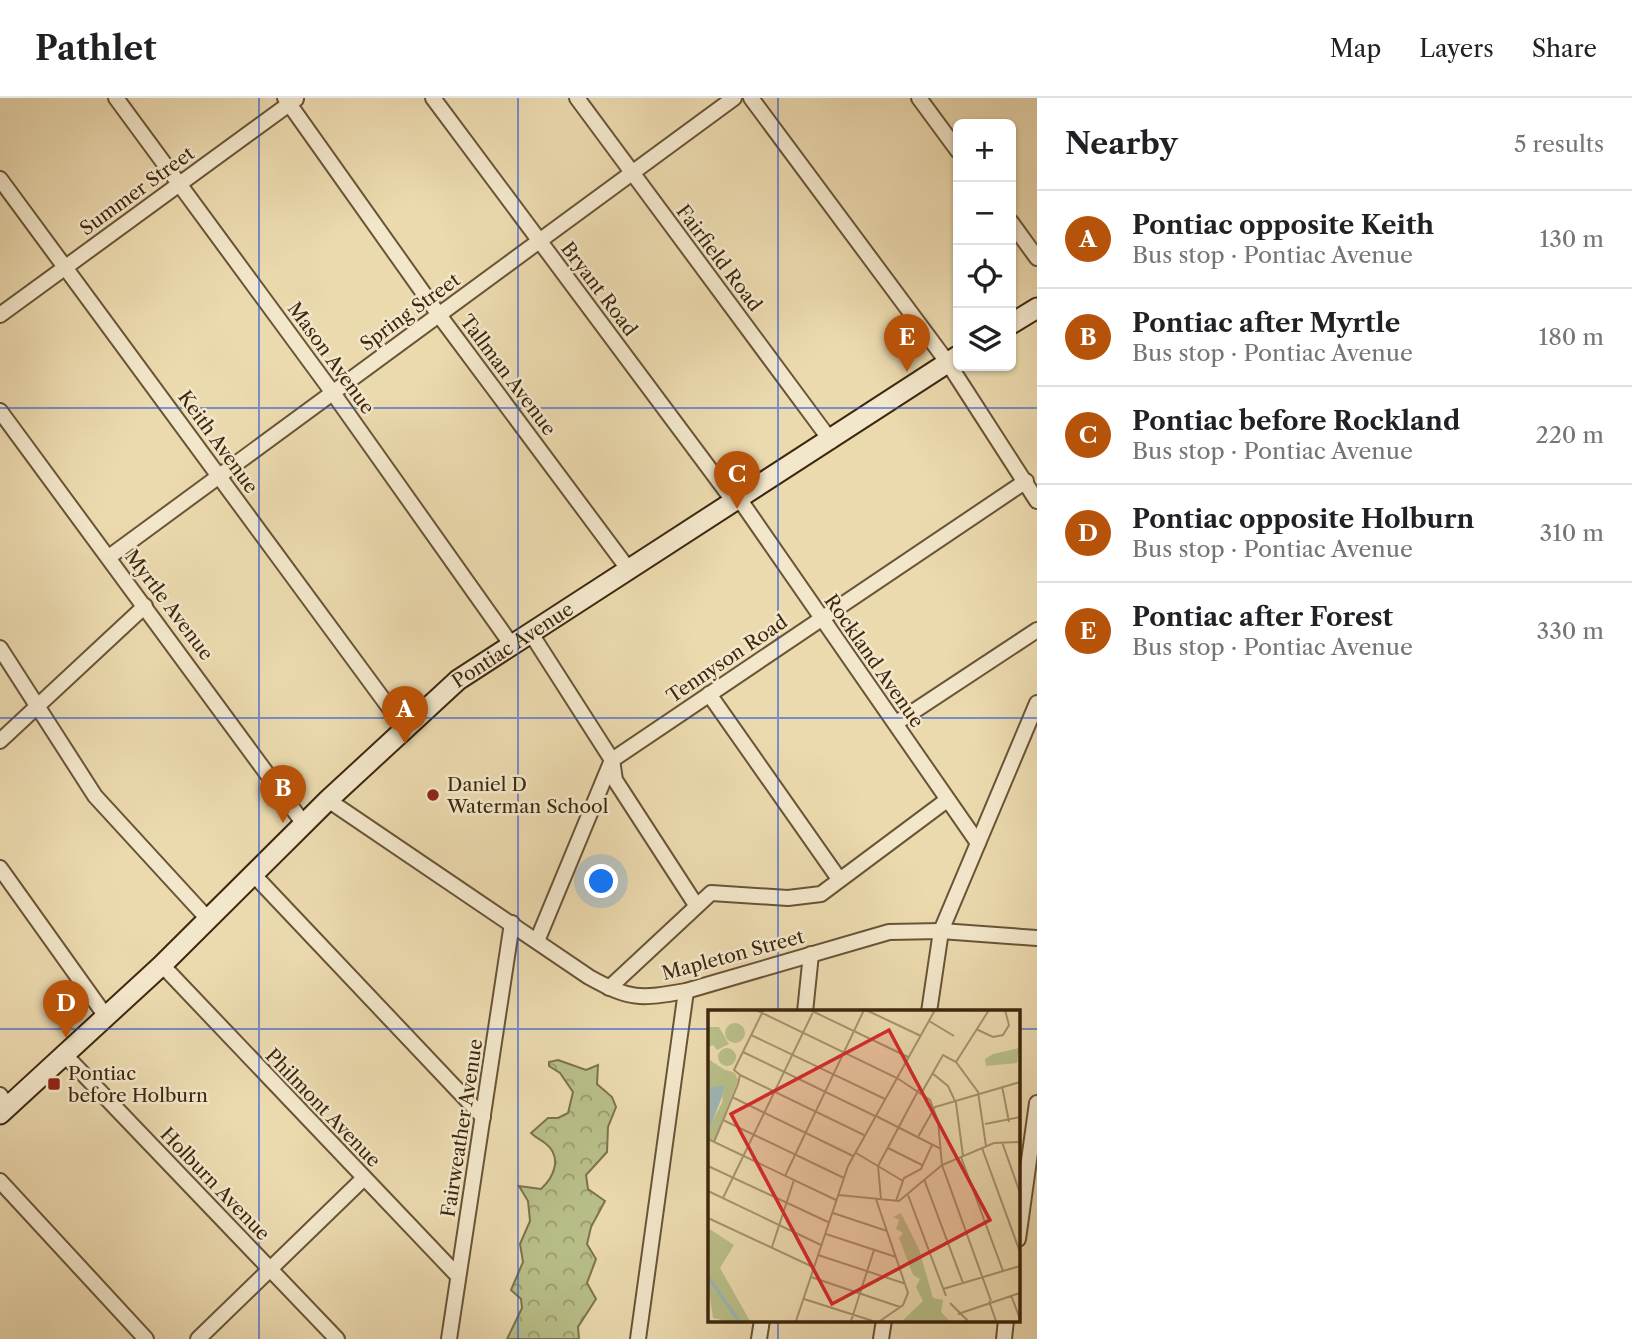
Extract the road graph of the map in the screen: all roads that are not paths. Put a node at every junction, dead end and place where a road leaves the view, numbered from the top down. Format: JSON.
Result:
{"nodes":[{"id":1,"x":116,"y":98,"type":"edge"},
{"id":2,"x":433,"y":98,"type":"edge"},
{"id":3,"x":577,"y":98,"type":"edge"},
{"id":4,"x":734,"y":98,"type":"edge"},
{"id":5,"x":751,"y":98,"type":"edge"},
{"id":6,"x":919,"y":98,"type":"edge"},
{"id":7,"x":291,"y":100,"type":"edge"},
{"id":8,"x":953,"y":144,"type":"edge"},
{"id":9,"x":632,"y":173,"type":"junction"},
{"id":10,"x":0,"y":179,"type":"edge"},
{"id":11,"x":179,"y":184,"type":"junction"},
{"id":12,"x":1016,"y":229,"type":"edge"},
{"id":13,"x":540,"y":241,"type":"junction"},
{"id":14,"x":1037,"y":258,"type":"edge"},
{"id":15,"x":65,"y":267,"type":"junction"},
{"id":16,"x":1037,"y":308,"type":"edge"},
{"id":17,"x":0,"y":315,"type":"edge"},
{"id":18,"x":439,"y":315,"type":"junction"},
{"id":19,"x":1016,"y":321,"type":"edge"},
{"id":20,"x":953,"y":360,"type":"edge"},
{"id":21,"x":960,"y":371,"type":"edge"},
{"id":22,"x":333,"y":393,"type":"junction"},
{"id":23,"x":0,"y":411,"type":"edge"},
{"id":24,"x":831,"y":441,"type":"junction"},
{"id":25,"x":219,"y":477,"type":"junction"},
{"id":26,"x":1026,"y":481,"type":"junction"},
{"id":27,"x":1037,"y":500,"type":"edge"},
{"id":28,"x":738,"y":501,"type":"junction"},
{"id":29,"x":109,"y":558,"type":"junction"},
{"id":30,"x":629,"y":570,"type":"junction"},
{"id":31,"x":145,"y":606,"type":"junction"},
{"id":32,"x":821,"y":619,"type":"junction"},
{"id":33,"x":1037,"y":630,"type":"edge"},
{"id":34,"x":530,"y":632,"type":"junction"},
{"id":35,"x":511,"y":644,"type":"junction"},
{"id":36,"x":0,"y":648,"type":"edge"},
{"id":37,"x":709,"y":694,"type":"junction"},
{"id":38,"x":1037,"y":703,"type":"edge"},
{"id":39,"x":36,"y":707,"type":"junction"},
{"id":40,"x":896,"y":723,"type":"junction"},
{"id":41,"x":405,"y":729,"type":"junction"},
{"id":42,"x":0,"y":741,"type":"edge"},
{"id":43,"x":612,"y":760,"type":"junction"},
{"id":44,"x":328,"y":800,"type":"junction"},
{"id":45,"x":947,"y":800,"type":"junction"},
{"id":46,"x":304,"y":824,"type":"junction"},
{"id":47,"x":978,"y":843,"type":"junction"},
{"id":48,"x":0,"y":868,"type":"edge"},
{"id":49,"x":253,"y":874,"type":"junction"},
{"id":50,"x":839,"y":879,"type":"junction"},
{"id":51,"x":696,"y":905,"type":"junction"},
{"id":52,"x":207,"y":918,"type":"junction"},
{"id":53,"x":512,"y":923,"type":"junction"},
{"id":54,"x":940,"y":931,"type":"junction"},
{"id":55,"x":1037,"y":938,"type":"edge"},
{"id":56,"x":537,"y":941,"type":"junction"},
{"id":57,"x":811,"y":954,"type":"junction"},
{"id":58,"x":162,"y":965,"type":"junction"},
{"id":59,"x":609,"y":988,"type":"junction"},
{"id":60,"x":687,"y":990,"type":"junction"},
{"id":61,"x":805,"y":1010,"type":"edge"},
{"id":62,"x":929,"y":1010,"type":"edge"},
{"id":63,"x":105,"y":1015,"type":"junction"},
{"id":64,"x":65,"y":1055,"type":"junction"},
{"id":65,"x":1037,"y":1103,"type":"edge"},
{"id":66,"x":3,"y":1105,"type":"edge"},
{"id":67,"x":483,"y":1117,"type":"junction"},
{"id":68,"x":364,"y":1178,"type":"junction"},
{"id":69,"x":0,"y":1181,"type":"edge"},
{"id":70,"x":1020,"y":1225,"type":"edge"},
{"id":71,"x":270,"y":1269,"type":"junction"},
{"id":72,"x":458,"y":1276,"type":"junction"},
{"id":73,"x":146,"y":1339,"type":"edge"},
{"id":74,"x":198,"y":1339,"type":"edge"},
{"id":75,"x":337,"y":1339,"type":"edge"},
{"id":76,"x":449,"y":1339,"type":"edge"},
{"id":77,"x":638,"y":1339,"type":"edge"}],
"edges":[{"from":1,"to":11,"type":"street","name":"Mason Avenue"},
{"from":2,"to":13,"type":"street","name":"Bryant Road"},
{"from":3,"to":9,"type":"street","name":"Fairfield Road"},
{"from":4,"to":9,"type":"street","name":"Spring Street"},
{"from":5,"to":20,"type":"street"},
{"from":6,"to":8,"type":"street"},
{"from":7,"to":11,"type":"street","name":"Summer Street"},
{"from":7,"to":18,"type":"street","name":"Tallman Avenue"},
{"from":9,"to":13,"type":"street","name":"Spring Street"},
{"from":9,"to":24,"type":"street","name":"Fairfield Road"},
{"from":10,"to":15,"type":"street","name":"Keith Avenue"},
{"from":11,"to":15,"type":"street","name":"Summer Street"},
{"from":11,"to":22,"type":"street","name":"Mason Avenue"},
{"from":12,"to":14,"type":"street"},
{"from":13,"to":18,"type":"street","name":"Spring Street"},
{"from":13,"to":28,"type":"street","name":"Bryant Road"},
{"from":15,"to":17,"type":"street","name":"Summer Street"},
{"from":15,"to":25,"type":"street","name":"Keith Avenue"},
{"from":16,"to":19,"type":"main road"},
{"from":18,"to":22,"type":"street","name":"Spring Street"},
{"from":18,"to":30,"type":"street","name":"Tallman Avenue"},
{"from":20,"to":24,"type":"main road","name":"Pontiac Avenue"},
{"from":21,"to":26,"type":"street"},
{"from":22,"to":25,"type":"street","name":"Spring Street"},
{"from":22,"to":35,"type":"street","name":"Mason Avenue"},
{"from":23,"to":29,"type":"street","name":"Myrtle Avenue"},
{"from":24,"to":28,"type":"main road","name":"Pontiac Avenue"},
{"from":25,"to":29,"type":"street","name":"Spring Street"},
{"from":25,"to":41,"type":"street","name":"Keith Avenue"},
{"from":26,"to":27,"type":"street"},
{"from":26,"to":32,"type":"street","name":"Tennyson Road"},
{"from":28,"to":30,"type":"main road","name":"Pontiac Avenue"},
{"from":28,"to":32,"type":"street","name":"Rockland Avenue"},
{"from":29,"to":31,"type":"street","name":"Myrtle Avenue"},
{"from":30,"to":34,"type":"main road","name":"Pontiac Avenue"},
{"from":31,"to":39,"type":"street"},
{"from":31,"to":46,"type":"street","name":"Myrtle Avenue"},
{"from":32,"to":37,"type":"street","name":"Tennyson Road"},
{"from":32,"to":40,"type":"street","name":"Rockland Avenue"},
{"from":33,"to":40,"type":"street"},
{"from":34,"to":35,"type":"main road","name":"Pontiac Avenue"},
{"from":34,"to":43,"type":"street"},
{"from":35,"to":41,"type":"main road","name":"Pontiac Avenue"},
{"from":36,"to":39,"type":"street"},
{"from":37,"to":43,"type":"street","name":"Tennyson Road"},
{"from":37,"to":50,"type":"street"},
{"from":38,"to":47,"type":"street"},
{"from":39,"to":42,"type":"street"},
{"from":39,"to":52,"type":"street"},
{"from":40,"to":45,"type":"street","name":"Rockland Avenue"},
{"from":41,"to":44,"type":"main road","name":"Pontiac Avenue"},
{"from":43,"to":51,"type":"street"},
{"from":43,"to":56,"type":"street"},
{"from":44,"to":46,"type":"main road","name":"Pontiac Avenue"},
{"from":44,"to":53,"type":"street","name":"Mapleton Street"},
{"from":45,"to":47,"type":"street","name":"Rockland Avenue"},
{"from":45,"to":50,"type":"street"},
{"from":46,"to":49,"type":"main road","name":"Pontiac Avenue"},
{"from":47,"to":54,"type":"street"},
{"from":48,"to":63,"type":"street"},
{"from":49,"to":52,"type":"main road","name":"Pontiac Avenue"},
{"from":49,"to":67,"type":"street"},
{"from":50,"to":51,"type":"street"},
{"from":51,"to":59,"type":"street"},
{"from":52,"to":58,"type":"main road","name":"Pontiac Avenue"},
{"from":53,"to":56,"type":"street","name":"Mapleton Street"},
{"from":53,"to":67,"type":"street","name":"Fairweather Avenue"},
{"from":54,"to":55,"type":"street","name":"Mapleton Street"},
{"from":54,"to":57,"type":"street","name":"Mapleton Street"},
{"from":54,"to":62,"type":"street"},
{"from":56,"to":59,"type":"street","name":"Mapleton Street"},
{"from":57,"to":60,"type":"street","name":"Mapleton Street"},
{"from":57,"to":61,"type":"street"},
{"from":58,"to":63,"type":"main road","name":"Pontiac Avenue"},
{"from":58,"to":68,"type":"street","name":"Philmont Avenue"},
{"from":59,"to":60,"type":"street","name":"Mapleton Street"},
{"from":60,"to":77,"type":"street"},
{"from":63,"to":64,"type":"main road","name":"Pontiac Avenue"},
{"from":64,"to":66,"type":"main road","name":"Pontiac Avenue"},
{"from":64,"to":71,"type":"street","name":"Holburn Avenue"},
{"from":65,"to":70,"type":"street"},
{"from":67,"to":72,"type":"street","name":"Fairweather Avenue"},
{"from":68,"to":71,"type":"street"},
{"from":68,"to":72,"type":"street","name":"Philmont Avenue"},
{"from":69,"to":73,"type":"street"},
{"from":71,"to":74,"type":"street"},
{"from":71,"to":75,"type":"street","name":"Holburn Avenue"},
{"from":72,"to":76,"type":"street","name":"Fairweather Avenue"}]}
